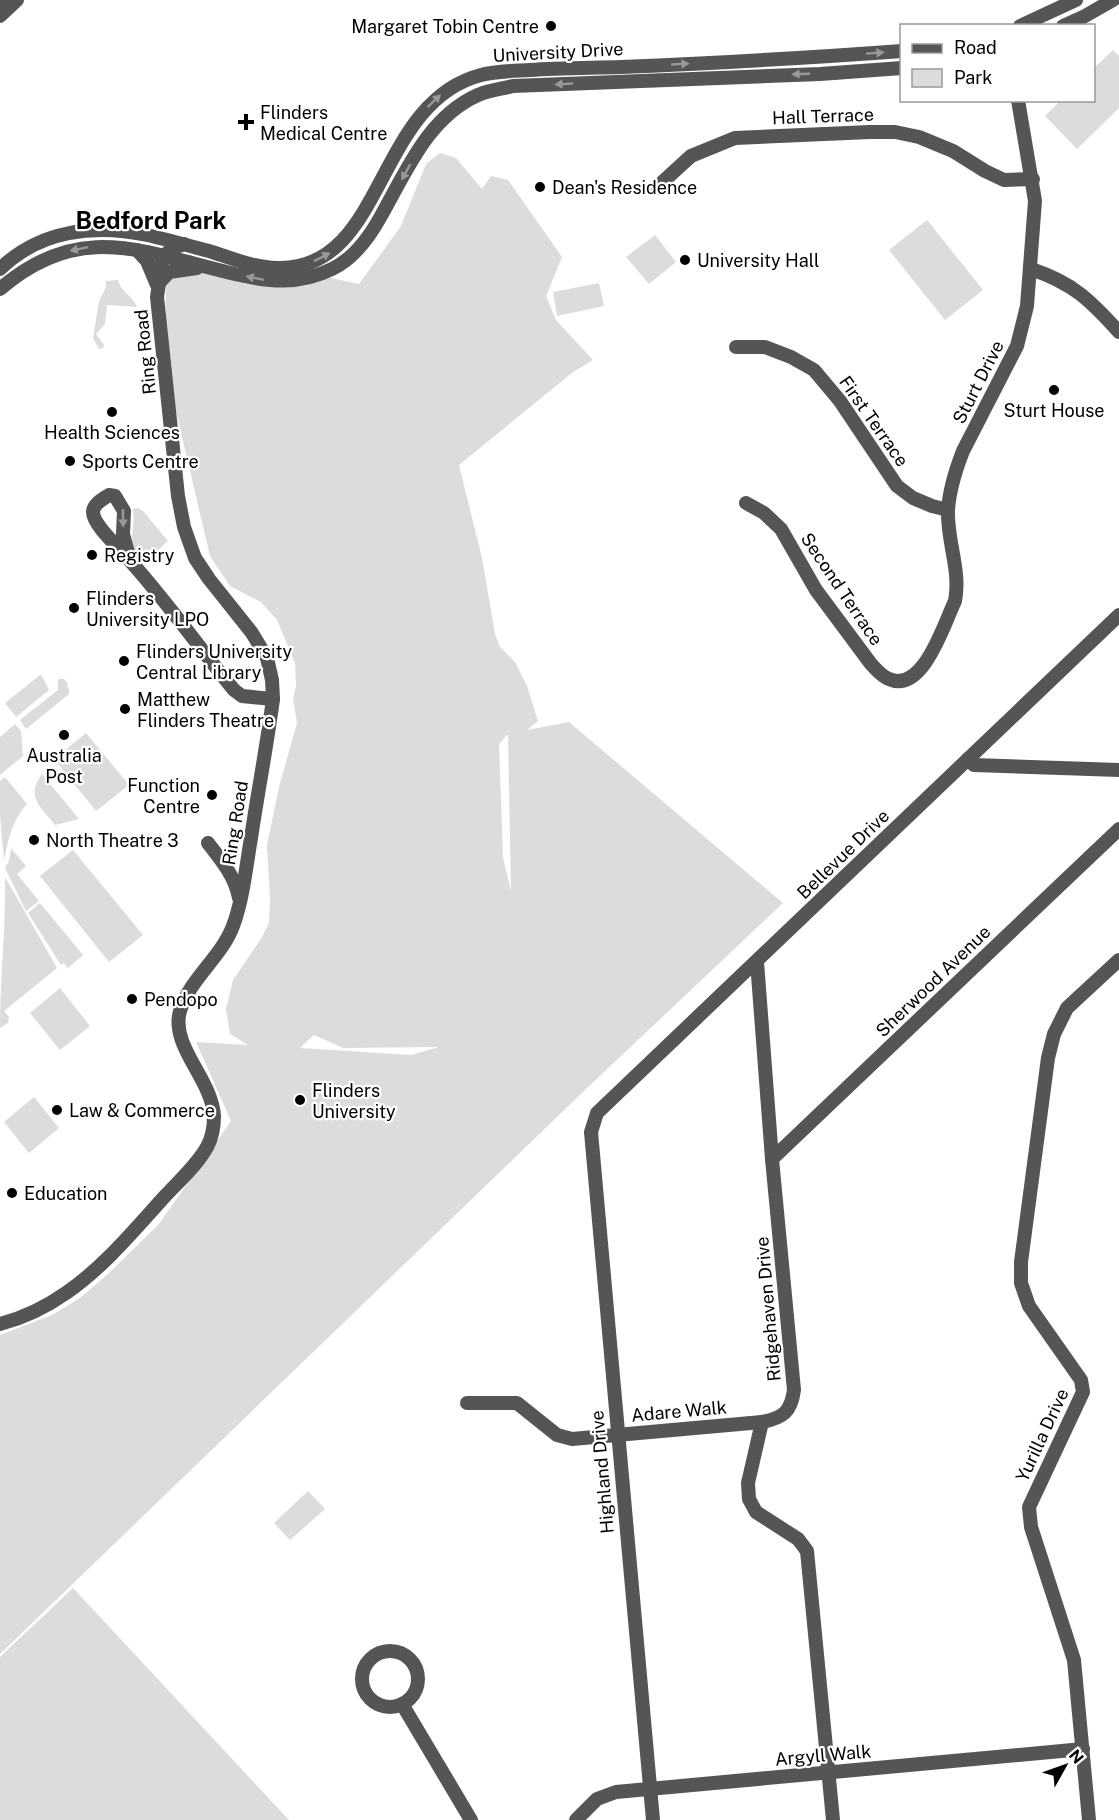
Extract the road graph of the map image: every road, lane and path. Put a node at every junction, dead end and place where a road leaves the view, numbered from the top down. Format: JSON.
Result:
{"nodes":[{"id":1,"x":17,"y":0,"type":"edge"},
{"id":2,"x":1076,"y":0,"type":"edge"},
{"id":3,"x":1113,"y":0,"type":"edge"},
{"id":4,"x":0,"y":16,"type":"edge"},
{"id":5,"x":1024,"y":24,"type":"edge"},
{"id":6,"x":1067,"y":24,"type":"edge"},
{"id":7,"x":900,"y":51,"type":"edge"},
{"id":8,"x":900,"y":68,"type":"edge"},
{"id":9,"x":1017,"y":102,"type":"edge"},
{"id":10,"x":1033,"y":179,"type":"junction"},
{"id":11,"x":656,"y":188,"type":"dead end"},
{"id":12,"x":94,"y":230,"type":"junction"},
{"id":13,"x":184,"y":244,"type":"junction"},
{"id":14,"x":137,"y":250,"type":"junction"},
{"id":15,"x":162,"y":256,"type":"junction"},
{"id":16,"x":205,"y":267,"type":"junction"},
{"id":17,"x":0,"y":269,"type":"edge"},
{"id":18,"x":1031,"y":269,"type":"junction"},
{"id":19,"x":158,"y":285,"type":"junction"},
{"id":20,"x":0,"y":289,"type":"edge"},
{"id":21,"x":1119,"y":332,"type":"edge"},
{"id":22,"x":736,"y":347,"type":"dead end"},
{"id":23,"x":746,"y":503,"type":"dead end"},
{"id":24,"x":948,"y":510,"type":"junction"},
{"id":25,"x":130,"y":560,"type":"dead end"},
{"id":26,"x":1119,"y":615,"type":"edge"},
{"id":27,"x":273,"y":699,"type":"junction"},
{"id":28,"x":968,"y":759,"type":"junction"},
{"id":29,"x":1119,"y":770,"type":"edge"},
{"id":30,"x":1119,"y":829,"type":"edge"},
{"id":31,"x":208,"y":843,"type":"dead end"},
{"id":32,"x":239,"y":903,"type":"junction"},
{"id":33,"x":1119,"y":960,"type":"edge"},
{"id":34,"x":757,"y":962,"type":"junction"},
{"id":35,"x":594,"y":1121,"type":"joint"},
{"id":36,"x":772,"y":1159,"type":"junction"},
{"id":37,"x":0,"y":1324,"type":"edge"},
{"id":38,"x":467,"y":1404,"type":"dead end"},
{"id":39,"x":762,"y":1422,"type":"junction"},
{"id":40,"x":617,"y":1434,"type":"junction"},
{"id":41,"x":402,"y":1704,"type":"junction"},
{"id":42,"x":1083,"y":1749,"type":"junction"},
{"id":43,"x":828,"y":1773,"type":"junction"},
{"id":44,"x":650,"y":1788,"type":"junction"},
{"id":45,"x":471,"y":1820,"type":"edge"},
{"id":46,"x":576,"y":1820,"type":"edge"},
{"id":47,"x":653,"y":1820,"type":"edge"},
{"id":48,"x":833,"y":1820,"type":"edge"},
{"id":49,"x":1089,"y":1820,"type":"edge"}],
"edges":[{"from":1,"to":4,"type":"street"},
{"from":2,"to":5,"type":"street"},
{"from":3,"to":6,"type":"street"},
{"from":13,"to":7,"type":"street","name":"University Drive","one_way":true},
{"from":8,"to":16,"type":"street","name":"University Drive","one_way":true},
{"from":9,"to":10,"type":"street","name":"Sturt Drive"},
{"from":10,"to":11,"type":"street","name":"Hall Terrace"},
{"from":10,"to":18,"type":"street","name":"Sturt Drive"},
{"from":12,"to":13,"type":"street","name":"University Drive"},
{"from":12,"to":15,"type":"street"},
{"from":12,"to":17,"type":"street","name":"University Drive"},
{"from":13,"to":15,"type":"street"},
{"from":14,"to":15,"type":"street","name":"University Drive"},
{"from":14,"to":19,"type":"street"},
{"from":14,"to":20,"type":"street","name":"University Drive","one_way":true},
{"from":15,"to":16,"type":"street","name":"University Drive"},
{"from":15,"to":19,"type":"street","name":"Ring Road"},
{"from":16,"to":19,"type":"street"},
{"from":18,"to":21,"type":"street"},
{"from":18,"to":24,"type":"street","name":"Sturt Drive"},
{"from":19,"to":27,"type":"street","name":"Ring Road"},
{"from":22,"to":24,"type":"street","name":"First Terrace"},
{"from":23,"to":24,"type":"street","name":"Second Terrace"},
{"from":25,"to":27,"type":"street"},
{"from":26,"to":28,"type":"street","name":"Bellevue Drive"},
{"from":27,"to":32,"type":"street","name":"Ring Road"},
{"from":28,"to":29,"type":"street"},
{"from":28,"to":34,"type":"street","name":"Bellevue Drive"},
{"from":30,"to":36,"type":"street","name":"Sherwood Avenue"},
{"from":31,"to":32,"type":"street"},
{"from":32,"to":37,"type":"street","name":"Ring Road"},
{"from":33,"to":42,"type":"street","name":"Yurilla Drive"},
{"from":34,"to":35,"type":"street","name":"Bellevue Drive"},
{"from":34,"to":36,"type":"street","name":"Ridgehaven Drive"},
{"from":35,"to":40,"type":"street","name":"Highland Drive"},
{"from":36,"to":39,"type":"street","name":"Ridgehaven Drive"},
{"from":38,"to":40,"type":"street","name":"Adare Walk"},
{"from":39,"to":40,"type":"street","name":"Adare Walk"},
{"from":39,"to":43,"type":"street"},
{"from":40,"to":44,"type":"street","name":"Highland Drive"},
{"from":41,"to":41,"type":"street"},
{"from":41,"to":45,"type":"street"},
{"from":42,"to":43,"type":"street","name":"Argyll Walk"},
{"from":42,"to":49,"type":"street","name":"Yurilla Drive"},
{"from":43,"to":44,"type":"street","name":"Argyll Walk"},
{"from":43,"to":48,"type":"street"},
{"from":44,"to":46,"type":"street","name":"Argyll Walk"},
{"from":44,"to":47,"type":"street","name":"Highland Drive"}]}
